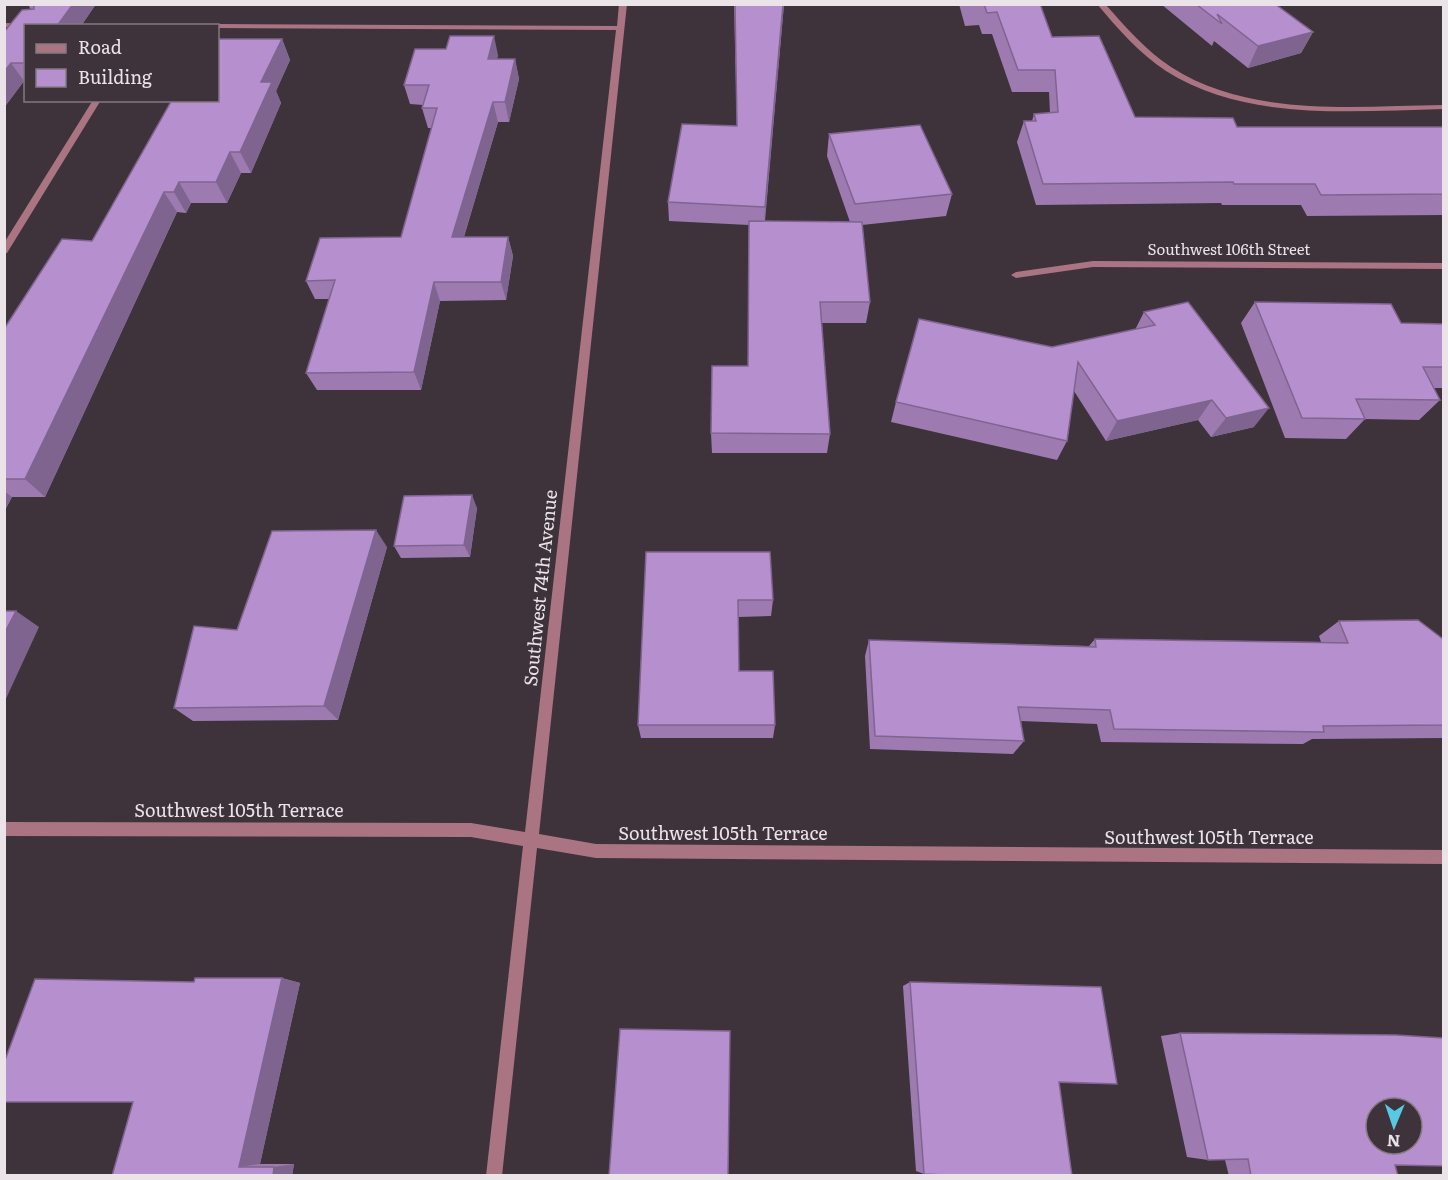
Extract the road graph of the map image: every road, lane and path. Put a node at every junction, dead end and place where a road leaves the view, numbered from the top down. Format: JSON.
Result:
{"nodes":[{"id":1,"x":623,"y":4,"type":"edge"},
{"id":2,"x":1100,"y":4,"type":"edge"},
{"id":3,"x":4,"y":25,"type":"edge"},
{"id":4,"x":24,"y":26,"type":"edge"},
{"id":5,"x":219,"y":26,"type":"edge"},
{"id":6,"x":620,"y":28,"type":"junction"},
{"id":7,"x":96,"y":102,"type":"edge"},
{"id":8,"x":1443,"y":107,"type":"edge"},
{"id":9,"x":4,"y":251,"type":"edge"},
{"id":10,"x":1443,"y":266,"type":"edge"},
{"id":11,"x":1016,"y":275,"type":"dead end"},
{"id":12,"x":4,"y":829,"type":"edge"},
{"id":13,"x":532,"y":840,"type":"junction"},
{"id":14,"x":1443,"y":857,"type":"edge"},
{"id":15,"x":494,"y":1176,"type":"edge"}],
"edges":[{"from":1,"to":6,"type":"street","name":"Southwest 74th Avenue"},
{"from":2,"to":8,"type":"street"},
{"from":3,"to":4,"type":"street"},
{"from":5,"to":6,"type":"street"},
{"from":6,"to":13,"type":"street","name":"Southwest 74th Avenue"},
{"from":7,"to":9,"type":"street"},
{"from":10,"to":11,"type":"street","name":"Southwest 106th Street"},
{"from":12,"to":13,"type":"street","name":"Southwest 105th Terrace"},
{"from":13,"to":14,"type":"street","name":"Southwest 105th Terrace"},
{"from":13,"to":15,"type":"street","name":"Southwest 74th Avenue"}]}
